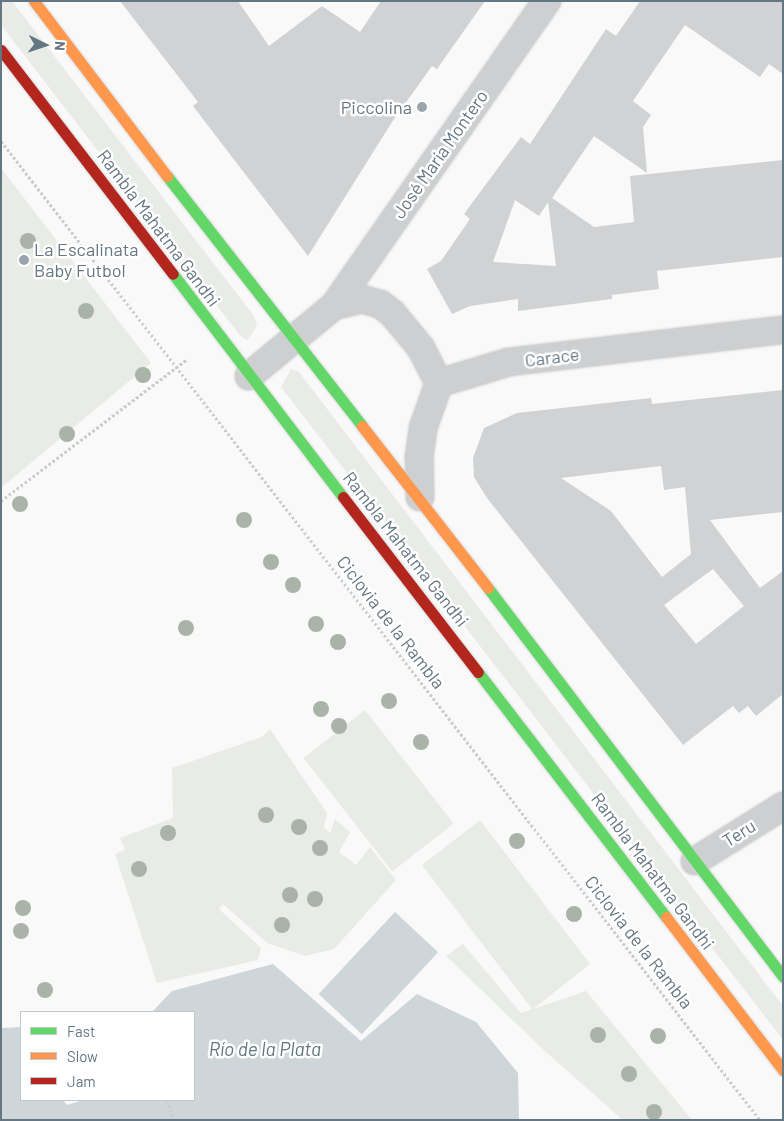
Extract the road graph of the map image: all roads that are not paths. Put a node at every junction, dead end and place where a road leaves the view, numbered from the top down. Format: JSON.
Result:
{"nodes":[{"id":1,"x":34,"y":1,"type":"edge"},
{"id":2,"x":546,"y":1,"type":"edge"},
{"id":3,"x":1,"y":50,"type":"edge"},
{"id":4,"x":334,"y":306,"type":"junction"},
{"id":5,"x":783,"y":330,"type":"edge"},
{"id":6,"x":292,"y":340,"type":"junction"},
{"id":7,"x":250,"y":376,"type":"junction"},
{"id":8,"x":439,"y":383,"type":"junction"},
{"id":9,"x":420,"y":497,"type":"junction"},
{"id":10,"x":783,"y":806,"type":"edge"},
{"id":11,"x":695,"y":861,"type":"junction"},
{"id":12,"x":783,"y":977,"type":"edge"},
{"id":13,"x":783,"y":1070,"type":"edge"}],
"edges":[{"from":1,"to":6,"type":"main road","name":"Rambla Mahatma Gandhi"},
{"from":2,"to":4,"type":"street","name":"José María Montero"},
{"from":3,"to":7,"type":"main road","name":"Rambla Mahatma Gandhi"},
{"from":4,"to":6,"type":"street","name":"José María Montero"},
{"from":4,"to":8,"type":"street","name":"José María Montero"},
{"from":5,"to":8,"type":"street","name":"Carace"},
{"from":6,"to":7,"type":"street","name":"José María Montero"},
{"from":6,"to":9,"type":"main road","name":"Rambla Mahatma Gandhi"},
{"from":7,"to":13,"type":"main road","name":"Rambla Mahatma Gandhi"},
{"from":8,"to":9,"type":"street"},
{"from":9,"to":11,"type":"main road","name":"Rambla Mahatma Gandhi"},
{"from":10,"to":11,"type":"street","name":"Teru"},
{"from":11,"to":12,"type":"main road","name":"Rambla Mahatma Gandhi"}]}
